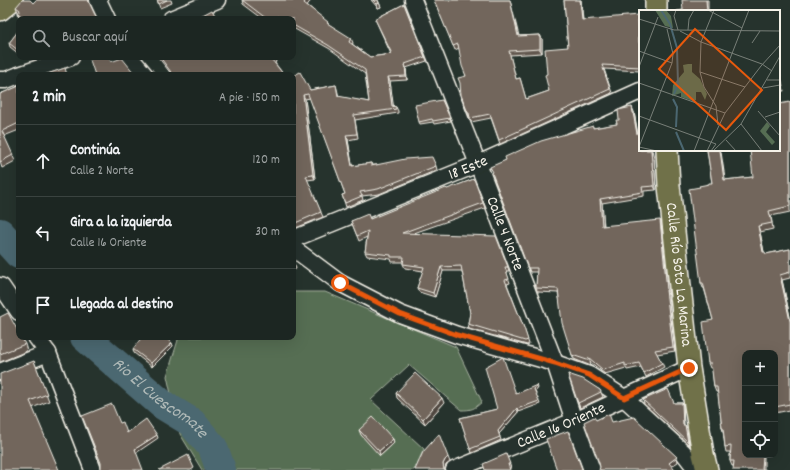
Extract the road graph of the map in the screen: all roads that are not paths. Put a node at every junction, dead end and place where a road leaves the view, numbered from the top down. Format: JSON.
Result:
{"nodes":[{"id":1,"x":12,"y":0,"type":"edge"},
{"id":2,"x":98,"y":0,"type":"edge"},
{"id":3,"x":217,"y":0,"type":"edge"},
{"id":4,"x":413,"y":0,"type":"edge"},
{"id":5,"x":0,"y":10,"type":"edge"},
{"id":6,"x":106,"y":16,"type":"edge"},
{"id":7,"x":178,"y":16,"type":"edge"},
{"id":8,"x":62,"y":60,"type":"edge"},
{"id":9,"x":132,"y":60,"type":"edge"},
{"id":10,"x":28,"y":72,"type":"edge"},
{"id":11,"x":142,"y":72,"type":"edge"},
{"id":12,"x":16,"y":76,"type":"edge"},
{"id":13,"x":0,"y":80,"type":"edge"},
{"id":14,"x":639,"y":91,"type":"edge"},
{"id":15,"x":667,"y":151,"type":"edge"},
{"id":16,"x":478,"y":164,"type":"junction"},
{"id":17,"x":296,"y":238,"type":"edge"},
{"id":18,"x":296,"y":250,"type":"edge"},
{"id":19,"x":0,"y":286,"type":"edge"},
{"id":20,"x":16,"y":308,"type":"edge"},
{"id":21,"x":38,"y":340,"type":"edge"},
{"id":22,"x":48,"y":353,"type":"junction"},
{"id":23,"x":555,"y":363,"type":"junction"},
{"id":24,"x":689,"y":368,"type":"junction"},
{"id":25,"x":0,"y":372,"type":"edge"},
{"id":26,"x":624,"y":398,"type":"junction"},
{"id":27,"x":574,"y":420,"type":"junction"},
{"id":28,"x":93,"y":470,"type":"edge"},
{"id":29,"x":454,"y":470,"type":"edge"},
{"id":30,"x":592,"y":470,"type":"edge"},
{"id":31,"x":697,"y":470,"type":"edge"},
{"id":32,"x":707,"y":470,"type":"edge"}],
"edges":[{"from":1,"to":5,"type":"main road"},
{"from":2,"to":6,"type":"street"},
{"from":3,"to":7,"type":"street"},
{"from":4,"to":16,"type":"street","name":"Calle 4 Norte"},
{"from":8,"to":10,"type":"street"},
{"from":9,"to":11,"type":"street"},
{"from":12,"to":13,"type":"street"},
{"from":14,"to":16,"type":"street","name":"18 Este"},
{"from":15,"to":24,"type":"main road","name":"Calle Río Soto La Marina"},
{"from":16,"to":17,"type":"street","name":"18 Este"},
{"from":16,"to":23,"type":"street","name":"Calle 4 Norte"},
{"from":18,"to":23,"type":"street"},
{"from":19,"to":20,"type":"street"},
{"from":21,"to":22,"type":"street"},
{"from":22,"to":25,"type":"street"},
{"from":22,"to":28,"type":"street"},
{"from":23,"to":26,"type":"street"},
{"from":23,"to":27,"type":"street","name":"Calle 4 Norte"},
{"from":24,"to":26,"type":"street","name":"Calle 16 Oriente"},
{"from":24,"to":32,"type":"main road","name":"Calle Río Soto La Marina"},
{"from":26,"to":27,"type":"street","name":"Calle 16 Oriente"},
{"from":26,"to":31,"type":"street"},
{"from":27,"to":29,"type":"street","name":"Calle 16 Oriente"},
{"from":27,"to":30,"type":"street","name":"Calle 4 Norte"}]}
